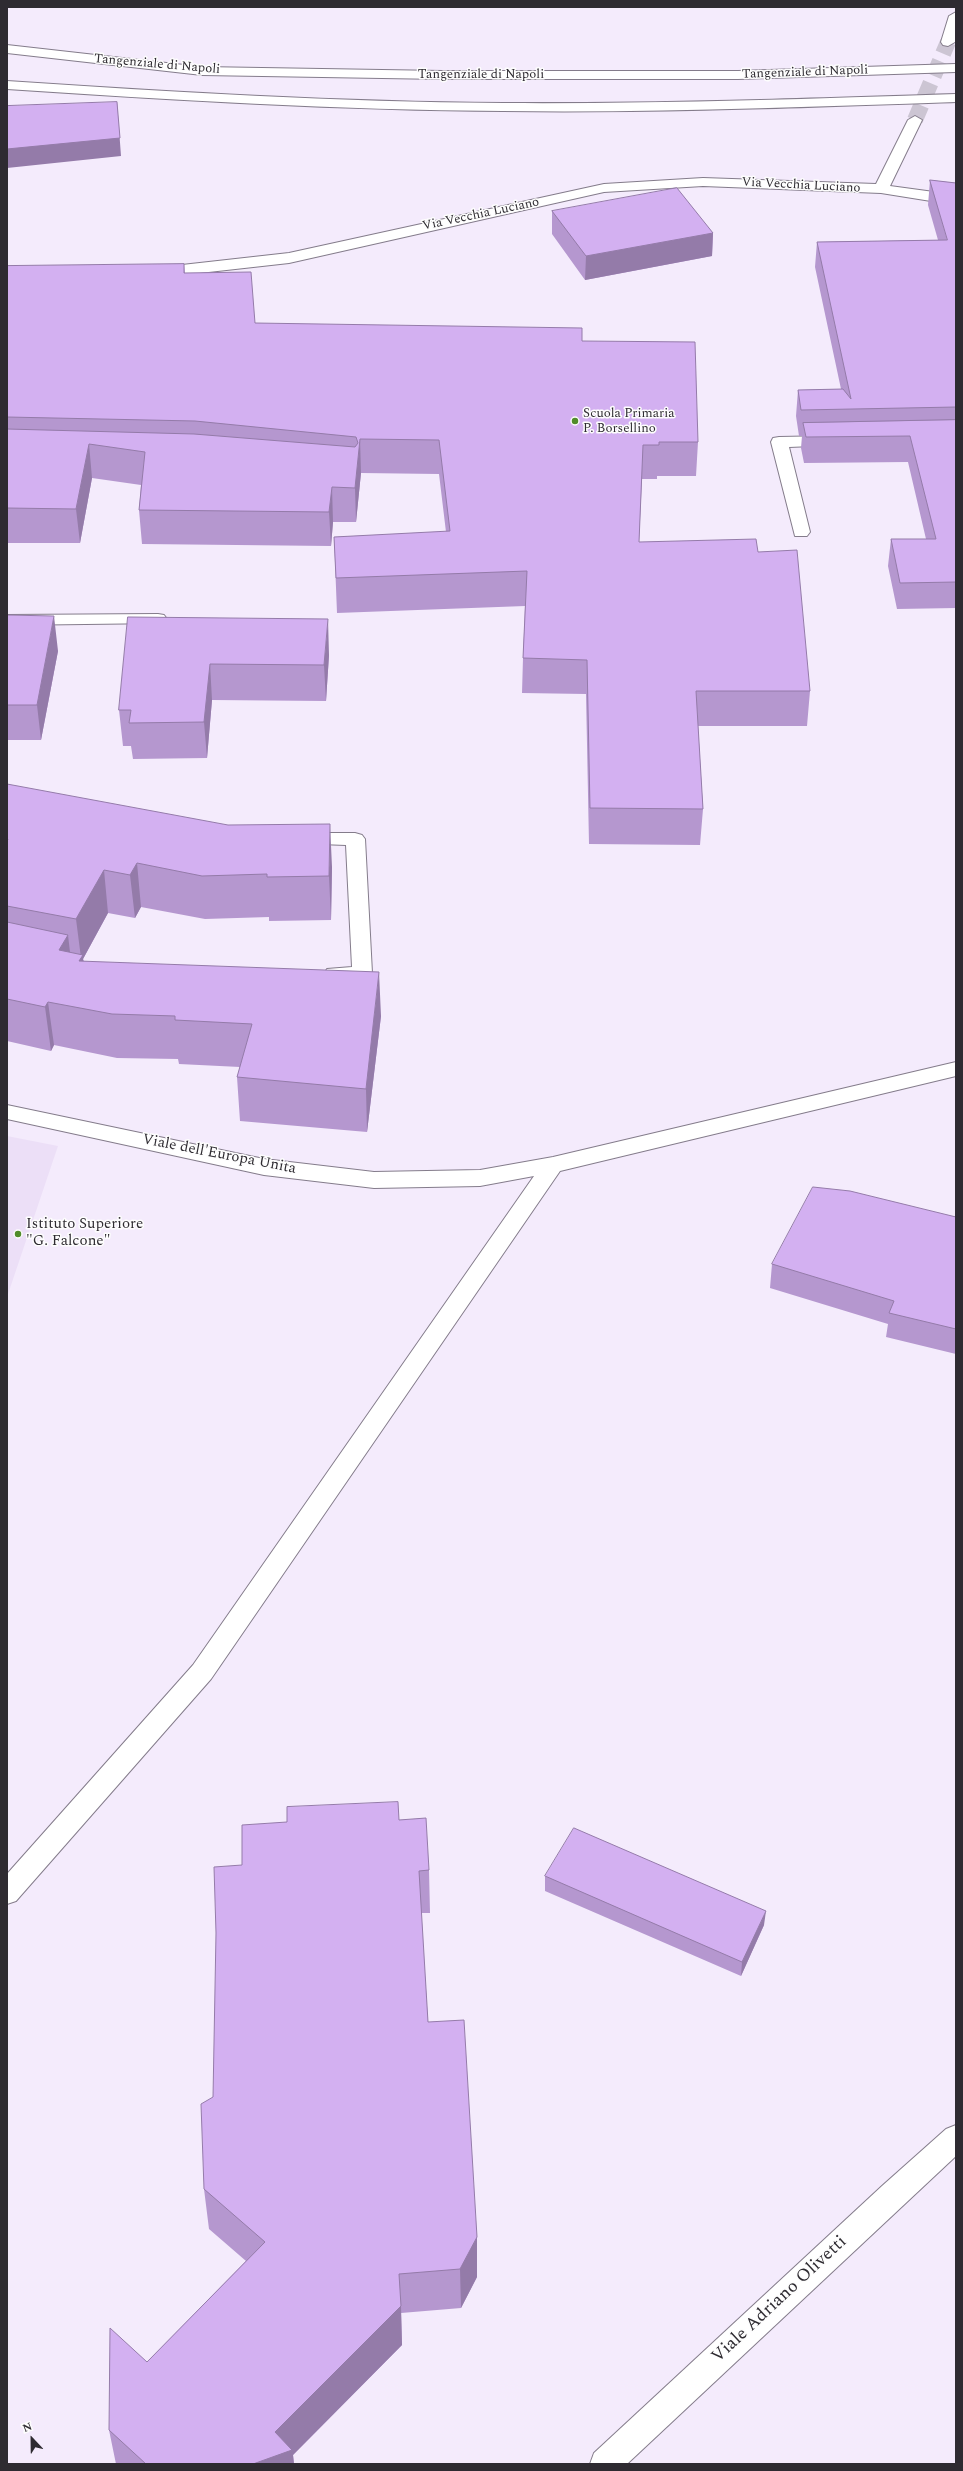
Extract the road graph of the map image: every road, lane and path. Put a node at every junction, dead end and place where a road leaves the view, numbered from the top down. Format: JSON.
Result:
{"nodes":[{"id":1,"x":956,"y":16,"type":"edge"},
{"id":2,"x":948,"y":42,"type":"tunnel mouth"},
{"id":3,"x":7,"y":49,"type":"edge"},
{"id":4,"x":956,"y":68,"type":"edge"},
{"id":5,"x":7,"y":85,"type":"edge"},
{"id":6,"x":956,"y":98,"type":"edge"},
{"id":7,"x":915,"y":120,"type":"tunnel mouth"},
{"id":8,"x":881,"y":190,"type":"junction"},
{"id":9,"x":956,"y":200,"type":"edge"},
{"id":10,"x":139,"y":273,"type":"edge"},
{"id":11,"x":848,"y":441,"type":"edge"},
{"id":12,"x":801,"y":532,"type":"dead end"},
{"id":13,"x":171,"y":619,"type":"edge"},
{"id":14,"x":7,"y":620,"type":"edge"},
{"id":15,"x":285,"y":839,"type":"edge"},
{"id":16,"x":316,"y":974,"type":"edge"},
{"id":17,"x":956,"y":1069,"type":"edge"},
{"id":18,"x":7,"y":1112,"type":"edge"},
{"id":19,"x":553,"y":1165,"type":"junction"},
{"id":20,"x":7,"y":1893,"type":"edge"},
{"id":21,"x":956,"y":2138,"type":"edge"},
{"id":22,"x":605,"y":2464,"type":"edge"}],
"edges":[{"from":1,"to":2,"type":"main road"},
{"from":3,"to":4,"type":"main road","name":"Tangenziale di Napoli"},
{"from":5,"to":6,"type":"main road","name":"Tangenziale di Napoli"},
{"from":7,"to":8,"type":"main road"},
{"from":8,"to":9,"type":"main road","name":"Via Vecchia Luciano"},
{"from":8,"to":10,"type":"main road","name":"Via Vecchia Luciano"},
{"from":11,"to":12,"type":"main road"},
{"from":13,"to":14,"type":"main road"},
{"from":15,"to":16,"type":"main road"},
{"from":17,"to":19,"type":"main road","name":"Viale dell'Europa Unita"},
{"from":18,"to":19,"type":"main road","name":"Viale dell'Europa Unita"},
{"from":19,"to":20,"type":"main road"},
{"from":21,"to":22,"type":"main road","name":"Viale Adriano Olivetti"}]}
